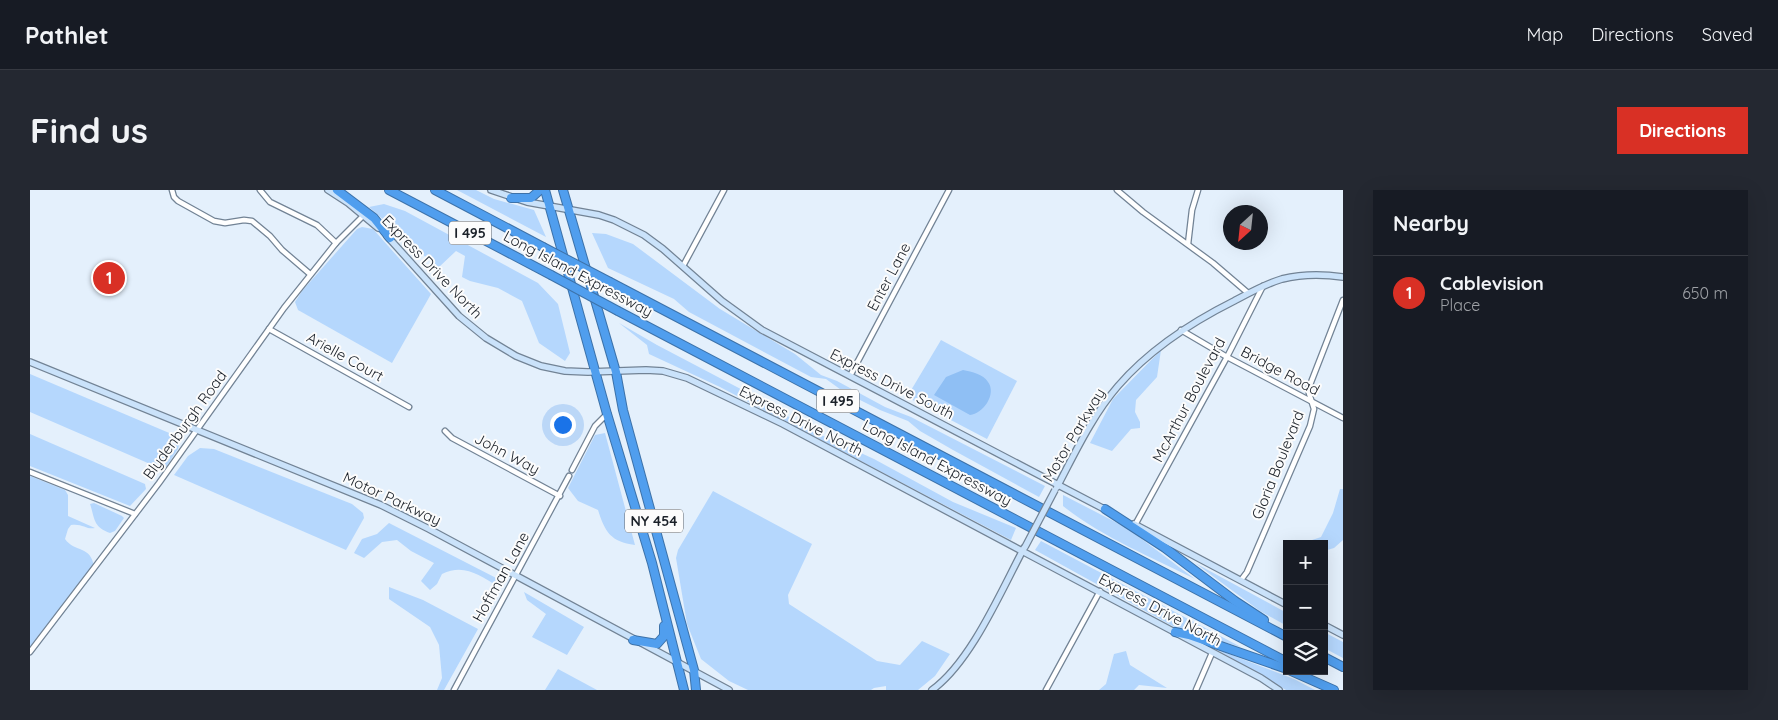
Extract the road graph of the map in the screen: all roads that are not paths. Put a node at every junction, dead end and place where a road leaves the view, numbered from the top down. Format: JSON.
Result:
{"nodes":[{"id":1,"x":172,"y":190,"type":"edge"},
{"id":2,"x":260,"y":190,"type":"edge"},
{"id":3,"x":328,"y":190,"type":"edge"},
{"id":4,"x":337,"y":190,"type":"edge"},
{"id":5,"x":388,"y":190,"type":"edge"},
{"id":6,"x":435,"y":190,"type":"edge"},
{"id":7,"x":491,"y":190,"type":"edge"},
{"id":8,"x":540,"y":190,"type":"edge"},
{"id":9,"x":545,"y":190,"type":"edge"},
{"id":10,"x":563,"y":190,"type":"edge"},
{"id":11,"x":724,"y":190,"type":"edge"},
{"id":12,"x":949,"y":190,"type":"edge"},
{"id":13,"x":1117,"y":190,"type":"edge"},
{"id":14,"x":1198,"y":190,"type":"edge"},
{"id":15,"x":511,"y":198,"type":"junction"},
{"id":16,"x":551,"y":207,"type":"junction"},
{"id":17,"x":569,"y":209,"type":"junction"},
{"id":18,"x":364,"y":215,"type":"junction"},
{"id":19,"x":390,"y":238,"type":"junction"},
{"id":20,"x":336,"y":243,"type":"junction"},
{"id":21,"x":1188,"y":244,"type":"junction"},
{"id":22,"x":683,"y":266,"type":"junction"},
{"id":23,"x":310,"y":274,"type":"junction"},
{"id":24,"x":1343,"y":277,"type":"edge"},
{"id":25,"x":1263,"y":286,"type":"junction"},
{"id":26,"x":1248,"y":293,"type":"junction"},
{"id":27,"x":1343,"y":300,"type":"edge"},
{"id":28,"x":269,"y":329,"type":"junction"},
{"id":29,"x":1181,"y":330,"type":"junction"},
{"id":30,"x":1227,"y":357,"type":"junction"},
{"id":31,"x":30,"y":362,"type":"edge"},
{"id":32,"x":597,"y":372,"type":"junction"},
{"id":33,"x":616,"y":372,"type":"junction"},
{"id":34,"x":850,"y":376,"type":"junction"},
{"id":35,"x":1311,"y":402,"type":"junction"},
{"id":36,"x":409,"y":407,"type":"dead end"},
{"id":37,"x":607,"y":414,"type":"junction"},
{"id":38,"x":1343,"y":418,"type":"edge"},
{"id":39,"x":196,"y":430,"type":"junction"},
{"id":40,"x":445,"y":431,"type":"dead end"},
{"id":41,"x":572,"y":470,"type":"dead end"},
{"id":42,"x":30,"y":472,"type":"edge"},
{"id":43,"x":570,"y":476,"type":"dead end"},
{"id":44,"x":1057,"y":487,"type":"junction"},
{"id":45,"x":560,"y":496,"type":"junction"},
{"id":46,"x":1105,"y":509,"type":"junction"},
{"id":47,"x":135,"y":514,"type":"junction"},
{"id":48,"x":1135,"y":525,"type":"junction"},
{"id":49,"x":1024,"y":550,"type":"junction"},
{"id":50,"x":515,"y":576,"type":"junction"},
{"id":51,"x":1241,"y":580,"type":"junction"},
{"id":52,"x":658,"y":587,"type":"junction"},
{"id":53,"x":1100,"y":591,"type":"junction"},
{"id":54,"x":1283,"y":603,"type":"edge"},
{"id":55,"x":1328,"y":627,"type":"edge"},
{"id":56,"x":1175,"y":632,"type":"junction"},
{"id":57,"x":1283,"y":633,"type":"edge"},
{"id":58,"x":1283,"y":634,"type":"edge"},
{"id":59,"x":1343,"y":635,"type":"edge"},
{"id":60,"x":633,"y":640,"type":"junction"},
{"id":61,"x":30,"y":652,"type":"edge"},
{"id":62,"x":1212,"y":652,"type":"junction"},
{"id":63,"x":1328,"y":659,"type":"edge"},
{"id":64,"x":1283,"y":660,"type":"edge"},
{"id":65,"x":676,"y":661,"type":"junction"},
{"id":66,"x":1343,"y":666,"type":"edge"},
{"id":67,"x":1283,"y":668,"type":"edge"},
{"id":68,"x":694,"y":670,"type":"junction"},
{"id":69,"x":1300,"y":675,"type":"edge"},
{"id":70,"x":1312,"y":675,"type":"edge"},
{"id":71,"x":454,"y":690,"type":"edge"},
{"id":72,"x":684,"y":690,"type":"edge"},
{"id":73,"x":696,"y":690,"type":"edge"},
{"id":74,"x":729,"y":690,"type":"edge"},
{"id":75,"x":932,"y":690,"type":"edge"},
{"id":76,"x":1046,"y":690,"type":"edge"},
{"id":77,"x":1196,"y":690,"type":"edge"},
{"id":78,"x":1279,"y":690,"type":"edge"},
{"id":79,"x":1334,"y":690,"type":"edge"},
{"id":80,"x":1340,"y":690,"type":"edge"}],
"edges":[{"from":1,"to":23,"type":"street"},
{"from":2,"to":20,"type":"street"},
{"from":3,"to":18,"type":"main road","name":"Express Drive North"},
{"from":4,"to":19,"type":"highway"},
{"from":5,"to":64,"type":"highway","name":"Long Island Expressway","number":"I 495","bridge":true},
{"from":6,"to":58,"type":"highway","name":"Long Island Expressway","number":"I 495","bridge":true},
{"from":7,"to":15,"type":"main road","name":"Express Drive South"},
{"from":8,"to":15,"type":"highway"},
{"from":9,"to":16,"type":"highway","number":"NY 454"},
{"from":10,"to":17,"type":"highway","number":"NY 454"},
{"from":11,"to":22,"type":"street"},
{"from":12,"to":34,"type":"street","name":"Enter Lane"},
{"from":13,"to":21,"type":"street"},
{"from":14,"to":21,"type":"street"},
{"from":15,"to":16,"type":"main road","name":"Express Drive South"},
{"from":16,"to":17,"type":"main road","name":"Express Drive South"},
{"from":16,"to":32,"type":"highway","number":"NY 454"},
{"from":17,"to":22,"type":"main road","name":"Express Drive South"},
{"from":17,"to":33,"type":"highway","number":"NY 454"},
{"from":18,"to":19,"type":"main road","name":"Express Drive North"},
{"from":18,"to":20,"type":"street","name":"Blydenburgh Road"},
{"from":19,"to":32,"type":"main road","name":"Express Drive North"},
{"from":20,"to":23,"type":"street","name":"Blydenburgh Road"},
{"from":21,"to":26,"type":"street"},
{"from":22,"to":34,"type":"main road","name":"Express Drive South"},
{"from":23,"to":28,"type":"street","name":"Blydenburgh Road"},
{"from":24,"to":25,"type":"main road","name":"Motor Parkway"},
{"from":25,"to":26,"type":"main road","name":"Motor Parkway"},
{"from":25,"to":30,"type":"street","name":"McArthur Boulevard"},
{"from":26,"to":29,"type":"main road","name":"Motor Parkway"},
{"from":27,"to":35,"type":"street","name":"Gloria Boulevard"},
{"from":28,"to":36,"type":"street","name":"Arielle Court"},
{"from":28,"to":39,"type":"street","name":"Blydenburgh Road"},
{"from":29,"to":30,"type":"street","name":"Bridge Road"},
{"from":29,"to":44,"type":"main road","name":"Motor Parkway"},
{"from":30,"to":35,"type":"street","name":"Bridge Road"},
{"from":30,"to":48,"type":"street","name":"McArthur Boulevard"},
{"from":31,"to":39,"type":"main road","name":"Motor Parkway"},
{"from":32,"to":33,"type":"main road","name":"Express Drive North"},
{"from":32,"to":37,"type":"highway","number":"NY 454"},
{"from":33,"to":49,"type":"main road","name":"Express Drive North"},
{"from":33,"to":68,"type":"highway","number":"NY 454"},
{"from":34,"to":44,"type":"main road","name":"Express Drive South"},
{"from":35,"to":38,"type":"street","name":"Bridge Road"},
{"from":35,"to":51,"type":"street","name":"Gloria Boulevard"},
{"from":37,"to":41,"type":"street"},
{"from":37,"to":52,"type":"highway","number":"NY 454"},
{"from":39,"to":47,"type":"street","name":"Blydenburgh Road"},
{"from":39,"to":50,"type":"main road","name":"Motor Parkway"},
{"from":40,"to":45,"type":"street","name":"John Way"},
{"from":42,"to":47,"type":"street"},
{"from":43,"to":45,"type":"street","name":"Hoffman Lane"},
{"from":44,"to":46,"type":"main road","name":"Express Drive South"},
{"from":44,"to":49,"type":"main road","name":"Motor Parkway","bridge":true},
{"from":45,"to":50,"type":"street","name":"Hoffman Lane"},
{"from":46,"to":48,"type":"main road","name":"Express Drive South"},
{"from":46,"to":57,"type":"highway"},
{"from":47,"to":61,"type":"street","name":"Blydenburgh Road"},
{"from":48,"to":51,"type":"main road","name":"Express Drive South"},
{"from":49,"to":53,"type":"main road","name":"Express Drive North"},
{"from":49,"to":75,"type":"main road","name":"Motor Parkway"},
{"from":50,"to":60,"type":"main road","name":"Motor Parkway"},
{"from":50,"to":71,"type":"street","name":"Hoffman Lane"},
{"from":51,"to":54,"type":"main road","name":"Express Drive South"},
{"from":52,"to":60,"type":"highway"},
{"from":52,"to":65,"type":"highway","number":"NY 454"},
{"from":53,"to":56,"type":"main road","name":"Express Drive North"},
{"from":53,"to":76,"type":"street"},
{"from":55,"to":59,"type":"main road"},
{"from":56,"to":62,"type":"main road","name":"Express Drive North"},
{"from":56,"to":67,"type":"highway"},
{"from":60,"to":65,"type":"main road","name":"Motor Parkway"},
{"from":62,"to":77,"type":"street"},
{"from":62,"to":78,"type":"main road","name":"Express Drive North"},
{"from":63,"to":66,"type":"highway"},
{"from":65,"to":68,"type":"main road","name":"Motor Parkway"},
{"from":65,"to":72,"type":"highway","number":"NY 454"},
{"from":68,"to":73,"type":"highway","number":"NY 454"},
{"from":68,"to":74,"type":"main road","name":"Motor Parkway"},
{"from":69,"to":79,"type":"highway"},
{"from":70,"to":80,"type":"highway"}]}
